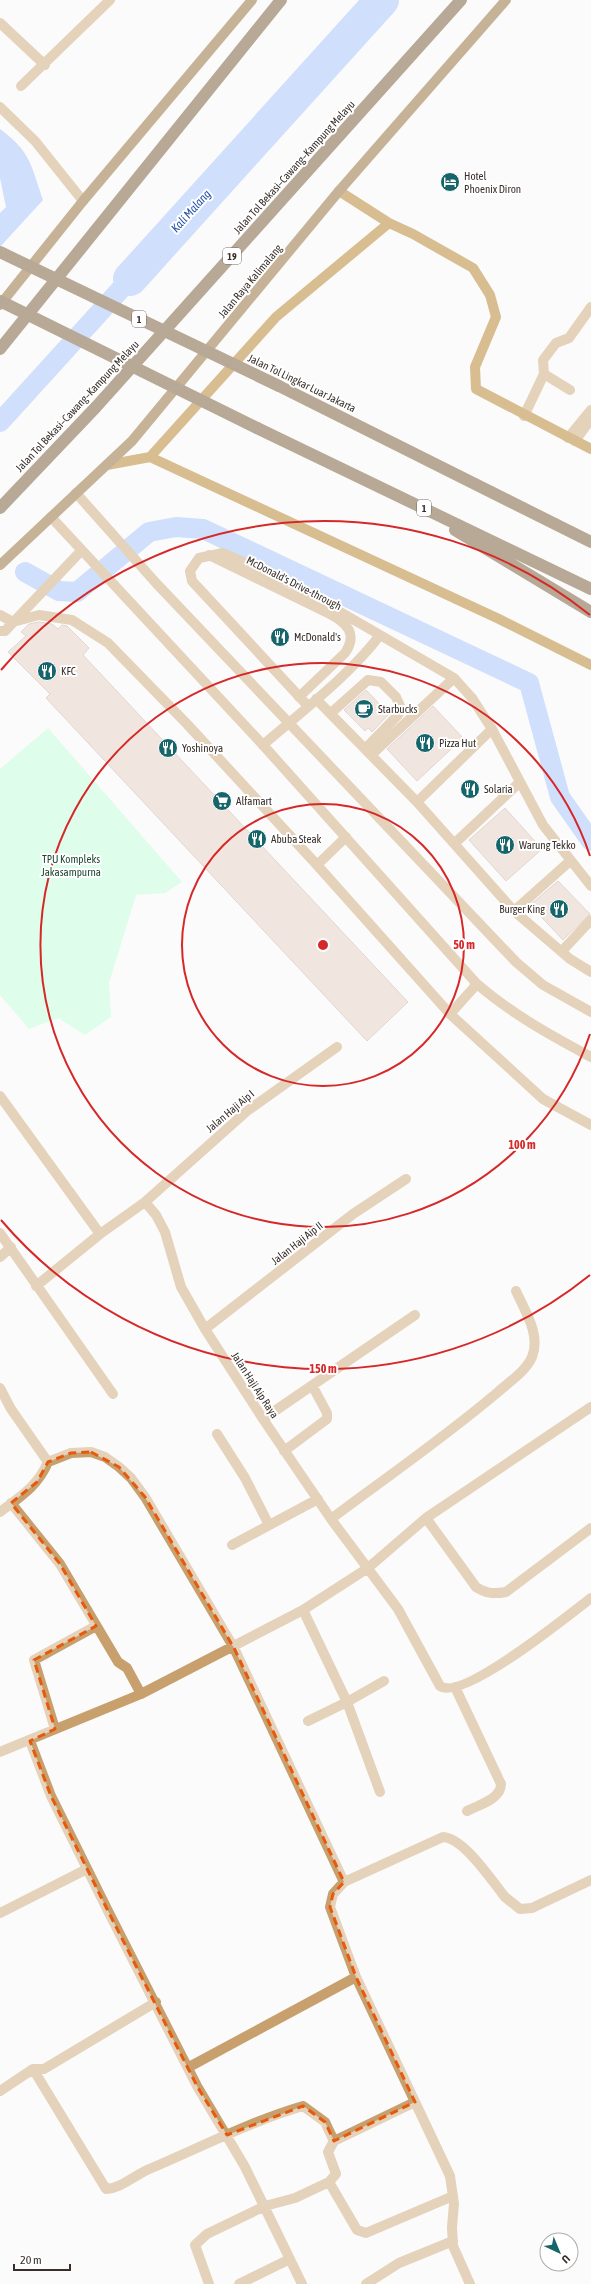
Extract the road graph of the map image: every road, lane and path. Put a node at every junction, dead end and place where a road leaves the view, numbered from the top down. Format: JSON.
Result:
{"nodes":[{"id":1,"x":110,"y":0,"type":"edge"},
{"id":2,"x":252,"y":0,"type":"edge"},
{"id":3,"x":281,"y":0,"type":"edge"},
{"id":4,"x":460,"y":0,"type":"edge"},
{"id":5,"x":506,"y":0,"type":"edge"},
{"id":6,"x":0,"y":23,"type":"edge"},
{"id":7,"x":44,"y":65,"type":"junction"},
{"id":8,"x":20,"y":86,"type":"dead end"},
{"id":9,"x":0,"y":107,"type":"edge"},
{"id":10,"x":339,"y":191,"type":"junction"},
{"id":11,"x":83,"y":201,"type":"junction"},
{"id":12,"x":389,"y":223,"type":"junction"},
{"id":13,"x":0,"y":252,"type":"edge"},
{"id":14,"x":0,"y":301,"type":"edge"},
{"id":15,"x":0,"y":305,"type":"edge"},
{"id":16,"x":591,"y":308,"type":"edge"},
{"id":17,"x":0,"y":349,"type":"edge"},
{"id":18,"x":544,"y":374,"type":"junction"},
{"id":19,"x":570,"y":390,"type":"dead end"},
{"id":20,"x":591,"y":410,"type":"edge"},
{"id":21,"x":524,"y":416,"type":"junction"},
{"id":22,"x":591,"y":419,"type":"edge"},
{"id":23,"x":572,"y":440,"type":"junction"},
{"id":24,"x":591,"y":449,"type":"edge"},
{"id":25,"x":150,"y":456,"type":"junction"},
{"id":26,"x":107,"y":465,"type":"junction"},
{"id":27,"x":76,"y":493,"type":"junction"},
{"id":28,"x":398,"y":496,"type":"junction"},
{"id":29,"x":0,"y":508,"type":"edge"},
{"id":30,"x":51,"y":517,"type":"junction"},
{"id":31,"x":591,"y":542,"type":"edge"},
{"id":32,"x":83,"y":554,"type":"junction"},
{"id":33,"x":209,"y":555,"type":"junction"},
{"id":34,"x":0,"y":565,"type":"edge"},
{"id":35,"x":591,"y":588,"type":"edge"},
{"id":36,"x":591,"y":612,"type":"edge"},
{"id":37,"x":0,"y":615,"type":"edge"},
{"id":38,"x":13,"y":622,"type":"junction"},
{"id":39,"x":0,"y":631,"type":"edge"},
{"id":40,"x":380,"y":635,"type":"junction"},
{"id":41,"x":591,"y":665,"type":"edge"},
{"id":42,"x":454,"y":678,"type":"junction"},
{"id":43,"x":299,"y":697,"type":"junction"},
{"id":44,"x":316,"y":699,"type":"junction"},
{"id":45,"x":308,"y":706,"type":"junction"},
{"id":46,"x":331,"y":713,"type":"junction"},
{"id":47,"x":290,"y":722,"type":"junction"},
{"id":48,"x":492,"y":730,"type":"junction"},
{"id":49,"x":264,"y":745,"type":"junction"},
{"id":50,"x":368,"y":752,"type":"junction"},
{"id":51,"x":520,"y":782,"type":"junction"},
{"id":52,"x":417,"y":802,"type":"junction"},
{"id":53,"x":346,"y":837,"type":"junction"},
{"id":54,"x":455,"y":843,"type":"junction"},
{"id":55,"x":570,"y":861,"type":"junction"},
{"id":56,"x":317,"y":865,"type":"junction"},
{"id":57,"x":591,"y":886,"type":"edge"},
{"id":58,"x":514,"y":911,"type":"junction"},
{"id":59,"x":591,"y":920,"type":"edge"},
{"id":60,"x":562,"y":951,"type":"junction"},
{"id":61,"x":591,"y":972,"type":"edge"},
{"id":62,"x":478,"y":984,"type":"junction"},
{"id":63,"x":591,"y":1012,"type":"edge"},
{"id":64,"x":450,"y":1014,"type":"junction"},
{"id":65,"x":337,"y":1047,"type":"dead end"},
{"id":66,"x":591,"y":1057,"type":"edge"},
{"id":67,"x":0,"y":1096,"type":"edge"},
{"id":68,"x":591,"y":1125,"type":"edge"},
{"id":69,"x":406,"y":1179,"type":"dead end"},
{"id":70,"x":145,"y":1202,"type":"junction"},
{"id":71,"x":0,"y":1233,"type":"edge"},
{"id":72,"x":100,"y":1234,"type":"junction"},
{"id":73,"x":11,"y":1247,"type":"junction"},
{"id":74,"x":0,"y":1257,"type":"edge"},
{"id":75,"x":36,"y":1286,"type":"junction"},
{"id":76,"x":516,"y":1291,"type":"dead end"},
{"id":77,"x":415,"y":1316,"type":"dead end"},
{"id":78,"x":205,"y":1329,"type":"junction"},
{"id":79,"x":313,"y":1387,"type":"junction"},
{"id":80,"x":0,"y":1388,"type":"edge"},
{"id":81,"x":113,"y":1394,"type":"dead end"},
{"id":82,"x":591,"y":1407,"type":"edge"},
{"id":83,"x":263,"y":1419,"type":"junction"},
{"id":84,"x":216,"y":1434,"type":"dead end"},
{"id":85,"x":284,"y":1451,"type":"junction"},
{"id":86,"x":48,"y":1462,"type":"junction"},
{"id":87,"x":318,"y":1499,"type":"junction"},
{"id":88,"x":11,"y":1503,"type":"junction"},
{"id":89,"x":0,"y":1512,"type":"edge"},
{"id":90,"x":426,"y":1518,"type":"junction"},
{"id":91,"x":331,"y":1519,"type":"junction"},
{"id":92,"x":270,"y":1525,"type":"junction"},
{"id":93,"x":591,"y":1528,"type":"edge"},
{"id":94,"x":232,"y":1545,"type":"dead end"},
{"id":95,"x":368,"y":1568,"type":"junction"},
{"id":96,"x":591,"y":1598,"type":"edge"},
{"id":97,"x":303,"y":1610,"type":"junction"},
{"id":98,"x":96,"y":1626,"type":"junction"},
{"id":99,"x":234,"y":1648,"type":"junction"},
{"id":100,"x":384,"y":1681,"type":"dead end"},
{"id":101,"x":455,"y":1687,"type":"junction"},
{"id":102,"x":141,"y":1694,"type":"junction"},
{"id":103,"x":347,"y":1702,"type":"junction"},
{"id":104,"x":308,"y":1721,"type":"dead end"},
{"id":105,"x":55,"y":1729,"type":"junction"},
{"id":106,"x":30,"y":1741,"type":"junction"},
{"id":107,"x":1,"y":1749,"type":"edge"},
{"id":108,"x":380,"y":1792,"type":"dead end"},
{"id":109,"x":467,"y":1811,"type":"dead end"},
{"id":110,"x":87,"y":1869,"type":"junction"},
{"id":111,"x":591,"y":1880,"type":"edge"},
{"id":112,"x":344,"y":1882,"type":"junction"},
{"id":113,"x":0,"y":1913,"type":"edge"},
{"id":114,"x":356,"y":1977,"type":"junction"},
{"id":115,"x":156,"y":2002,"type":"junction"},
{"id":116,"x":189,"y":2067,"type":"junction"},
{"id":117,"x":33,"y":2069,"type":"junction"},
{"id":118,"x":0,"y":2091,"type":"edge"},
{"id":119,"x":415,"y":2102,"type":"junction"},
{"id":120,"x":227,"y":2135,"type":"junction"},
{"id":121,"x":334,"y":2141,"type":"junction"},
{"id":122,"x":329,"y":2182,"type":"junction"},
{"id":123,"x":453,"y":2196,"type":"junction"},
{"id":124,"x":265,"y":2206,"type":"junction"},
{"id":125,"x":453,"y":2240,"type":"junction"},
{"id":126,"x":290,"y":2259,"type":"junction"},
{"id":127,"x":209,"y":2284,"type":"edge"},
{"id":128,"x":239,"y":2284,"type":"edge"},
{"id":129,"x":302,"y":2284,"type":"edge"},
{"id":130,"x":366,"y":2284,"type":"edge"},
{"id":131,"x":470,"y":2284,"type":"edge"}],
"edges":[{"from":1,"to":7,"type":"street"},
{"from":2,"to":11,"type":"main road"},
{"from":3,"to":17,"type":"highway","bridge":true},
{"from":4,"to":29,"type":"highway","name":"Jalan Tol Bekasi–Cawang–Kampung Melayu","number":"19","bridge":true},
{"from":5,"to":10,"type":"main road","name":"Jalan Raya Kalimalang"},
{"from":6,"to":7,"type":"street"},
{"from":7,"to":8,"type":"street"},
{"from":9,"to":11,"type":"street"},
{"from":10,"to":12,"type":"street"},
{"from":10,"to":26,"type":"main road","name":"Jalan Raya Kalimalang"},
{"from":11,"to":15,"type":"main road"},
{"from":12,"to":21,"type":"street"},
{"from":12,"to":25,"type":"street"},
{"from":13,"to":31,"type":"highway","name":"Jalan Tol Lingkar Luar Jakarta","number":"1","bridge":true},
{"from":14,"to":28,"type":"highway","number":"1","bridge":true},
{"from":16,"to":18,"type":"street"},
{"from":18,"to":19,"type":"street"},
{"from":18,"to":21,"type":"street"},
{"from":20,"to":23,"type":"street"},
{"from":21,"to":23,"type":"street"},
{"from":22,"to":23,"type":"street"},
{"from":23,"to":24,"type":"street"},
{"from":25,"to":26,"type":"street"},
{"from":25,"to":41,"type":"street"},
{"from":26,"to":27,"type":"main road","name":"Jalan Raya Kalimalang"},
{"from":27,"to":30,"type":"main road","name":"Jalan Raya Kalimalang"},
{"from":27,"to":47,"type":"street"},
{"from":28,"to":35,"type":"highway","number":"1"},
{"from":28,"to":36,"type":"highway"},
{"from":30,"to":32,"type":"street"},
{"from":30,"to":34,"type":"main road","name":"Jalan Raya Kalimalang"},
{"from":32,"to":38,"type":"street"},
{"from":32,"to":49,"type":"street"},
{"from":33,"to":40,"type":"street"},
{"from":33,"to":43,"type":"street"},
{"from":33,"to":43,"type":"street","name":"McDonald's Drive-through"},
{"from":37,"to":38,"type":"street"},
{"from":38,"to":39,"type":"street"},
{"from":38,"to":56,"type":"street"},
{"from":40,"to":42,"type":"street"},
{"from":40,"to":44,"type":"street"},
{"from":42,"to":48,"type":"street"},
{"from":42,"to":50,"type":"street"},
{"from":43,"to":45,"type":"street"},
{"from":44,"to":45,"type":"street"},
{"from":44,"to":46,"type":"street"},
{"from":45,"to":47,"type":"street"},
{"from":46,"to":50,"type":"street"},
{"from":46,"to":50,"type":"street"},
{"from":47,"to":49,"type":"street"},
{"from":47,"to":63,"type":"street"},
{"from":48,"to":51,"type":"street"},
{"from":48,"to":52,"type":"street"},
{"from":49,"to":53,"type":"street"},
{"from":50,"to":52,"type":"street"},
{"from":51,"to":54,"type":"street"},
{"from":51,"to":55,"type":"street"},
{"from":52,"to":54,"type":"street"},
{"from":53,"to":56,"type":"street"},
{"from":53,"to":62,"type":"street"},
{"from":54,"to":58,"type":"street"},
{"from":55,"to":57,"type":"street"},
{"from":55,"to":58,"type":"street"},
{"from":56,"to":64,"type":"street"},
{"from":58,"to":60,"type":"street"},
{"from":59,"to":60,"type":"street"},
{"from":60,"to":61,"type":"street"},
{"from":62,"to":64,"type":"street"},
{"from":62,"to":66,"type":"street"},
{"from":64,"to":68,"type":"street"},
{"from":65,"to":70,"type":"street","name":"Jalan Haji Aip I"},
{"from":67,"to":72,"type":"street"},
{"from":69,"to":78,"type":"street","name":"Jalan Haji Aip II"},
{"from":70,"to":72,"type":"street","name":"Jalan Haji Aip I"},
{"from":70,"to":78,"type":"street","name":"Jalan Haji Aip Raya"},
{"from":71,"to":73,"type":"street"},
{"from":72,"to":75,"type":"street","name":"Jalan Haji Aip I"},
{"from":73,"to":74,"type":"street"},
{"from":73,"to":75,"type":"street"},
{"from":75,"to":81,"type":"street"},
{"from":76,"to":91,"type":"street"},
{"from":77,"to":79,"type":"street"},
{"from":78,"to":83,"type":"street","name":"Jalan Haji Aip Raya"},
{"from":79,"to":83,"type":"street"},
{"from":79,"to":85,"type":"street"},
{"from":80,"to":86,"type":"street"},
{"from":82,"to":90,"type":"street"},
{"from":83,"to":85,"type":"street","name":"Jalan Haji Aip Raya"},
{"from":84,"to":92,"type":"street"},
{"from":85,"to":87,"type":"street","name":"Jalan Haji Aip Raya"},
{"from":86,"to":88,"type":"street"},
{"from":86,"to":99,"type":"street"},
{"from":87,"to":91,"type":"street","name":"Jalan Haji Aip Raya"},
{"from":87,"to":92,"type":"street"},
{"from":88,"to":89,"type":"street"},
{"from":88,"to":98,"type":"street"},
{"from":90,"to":93,"type":"street"},
{"from":90,"to":95,"type":"street"},
{"from":91,"to":95,"type":"street","name":"Jalan Haji Aip Raya"},
{"from":92,"to":94,"type":"street"},
{"from":95,"to":97,"type":"street"},
{"from":95,"to":101,"type":"street","name":"Jalan Haji Aip Raya"},
{"from":96,"to":101,"type":"street"},
{"from":97,"to":99,"type":"street"},
{"from":97,"to":103,"type":"street"},
{"from":98,"to":102,"type":"street"},
{"from":98,"to":105,"type":"street"},
{"from":99,"to":102,"type":"street"},
{"from":99,"to":112,"type":"street"},
{"from":100,"to":103,"type":"street"},
{"from":101,"to":109,"type":"street"},
{"from":102,"to":105,"type":"street"},
{"from":103,"to":104,"type":"street"},
{"from":103,"to":108,"type":"street"},
{"from":105,"to":106,"type":"street"},
{"from":106,"to":107,"type":"street"},
{"from":106,"to":110,"type":"street"},
{"from":110,"to":113,"type":"street"},
{"from":110,"to":115,"type":"street"},
{"from":111,"to":112,"type":"street"},
{"from":112,"to":114,"type":"street"},
{"from":114,"to":116,"type":"street"},
{"from":114,"to":119,"type":"street"},
{"from":115,"to":116,"type":"street"},
{"from":115,"to":117,"type":"street"},
{"from":116,"to":120,"type":"street"},
{"from":117,"to":118,"type":"street"},
{"from":117,"to":120,"type":"street"},
{"from":119,"to":121,"type":"street"},
{"from":119,"to":123,"type":"street"},
{"from":120,"to":121,"type":"street"},
{"from":120,"to":124,"type":"street"},
{"from":121,"to":122,"type":"street"},
{"from":122,"to":123,"type":"street"},
{"from":122,"to":124,"type":"street"},
{"from":123,"to":125,"type":"street"},
{"from":124,"to":126,"type":"street"},
{"from":124,"to":127,"type":"street"},
{"from":125,"to":130,"type":"street"},
{"from":125,"to":131,"type":"street"},
{"from":126,"to":128,"type":"street"},
{"from":126,"to":129,"type":"street"}]}
